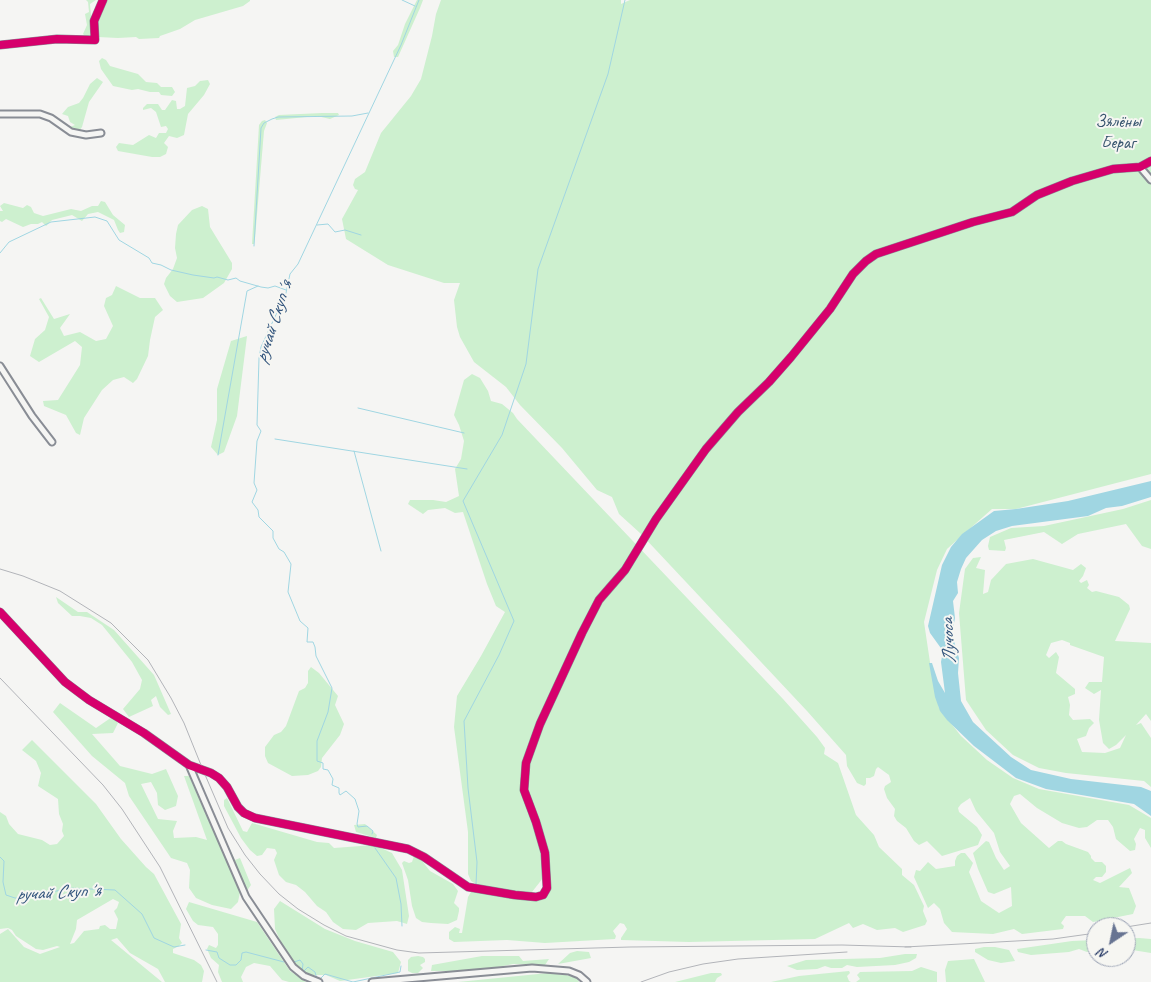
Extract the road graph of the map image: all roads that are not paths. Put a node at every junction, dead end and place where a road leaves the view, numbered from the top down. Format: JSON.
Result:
{"nodes":[{"id":1,"x":103,"y":0,"type":"edge"},
{"id":2,"x":0,"y":44,"type":"edge"},
{"id":3,"x":0,"y":114,"type":"edge"},
{"id":4,"x":101,"y":133,"type":"dead end"},
{"id":5,"x":1151,"y":161,"type":"edge"},
{"id":6,"x":1140,"y":168,"type":"junction"},
{"id":7,"x":1151,"y":180,"type":"edge"},
{"id":8,"x":0,"y":366,"type":"edge"},
{"id":9,"x":52,"y":442,"type":"dead end"},
{"id":10,"x":0,"y":612,"type":"edge"},
{"id":11,"x":189,"y":765,"type":"junction"},
{"id":12,"x":319,"y":982,"type":"edge"},
{"id":13,"x":372,"y":982,"type":"edge"},
{"id":14,"x":587,"y":982,"type":"edge"}],
"edges":[{"from":1,"to":2,"type":"street"},
{"from":3,"to":4,"type":"street"},
{"from":5,"to":6,"type":"street"},
{"from":6,"to":7,"type":"street"},
{"from":6,"to":11,"type":"street"},
{"from":8,"to":9,"type":"street"},
{"from":10,"to":11,"type":"street"},
{"from":11,"to":12,"type":"street"},
{"from":13,"to":14,"type":"street"}]}
